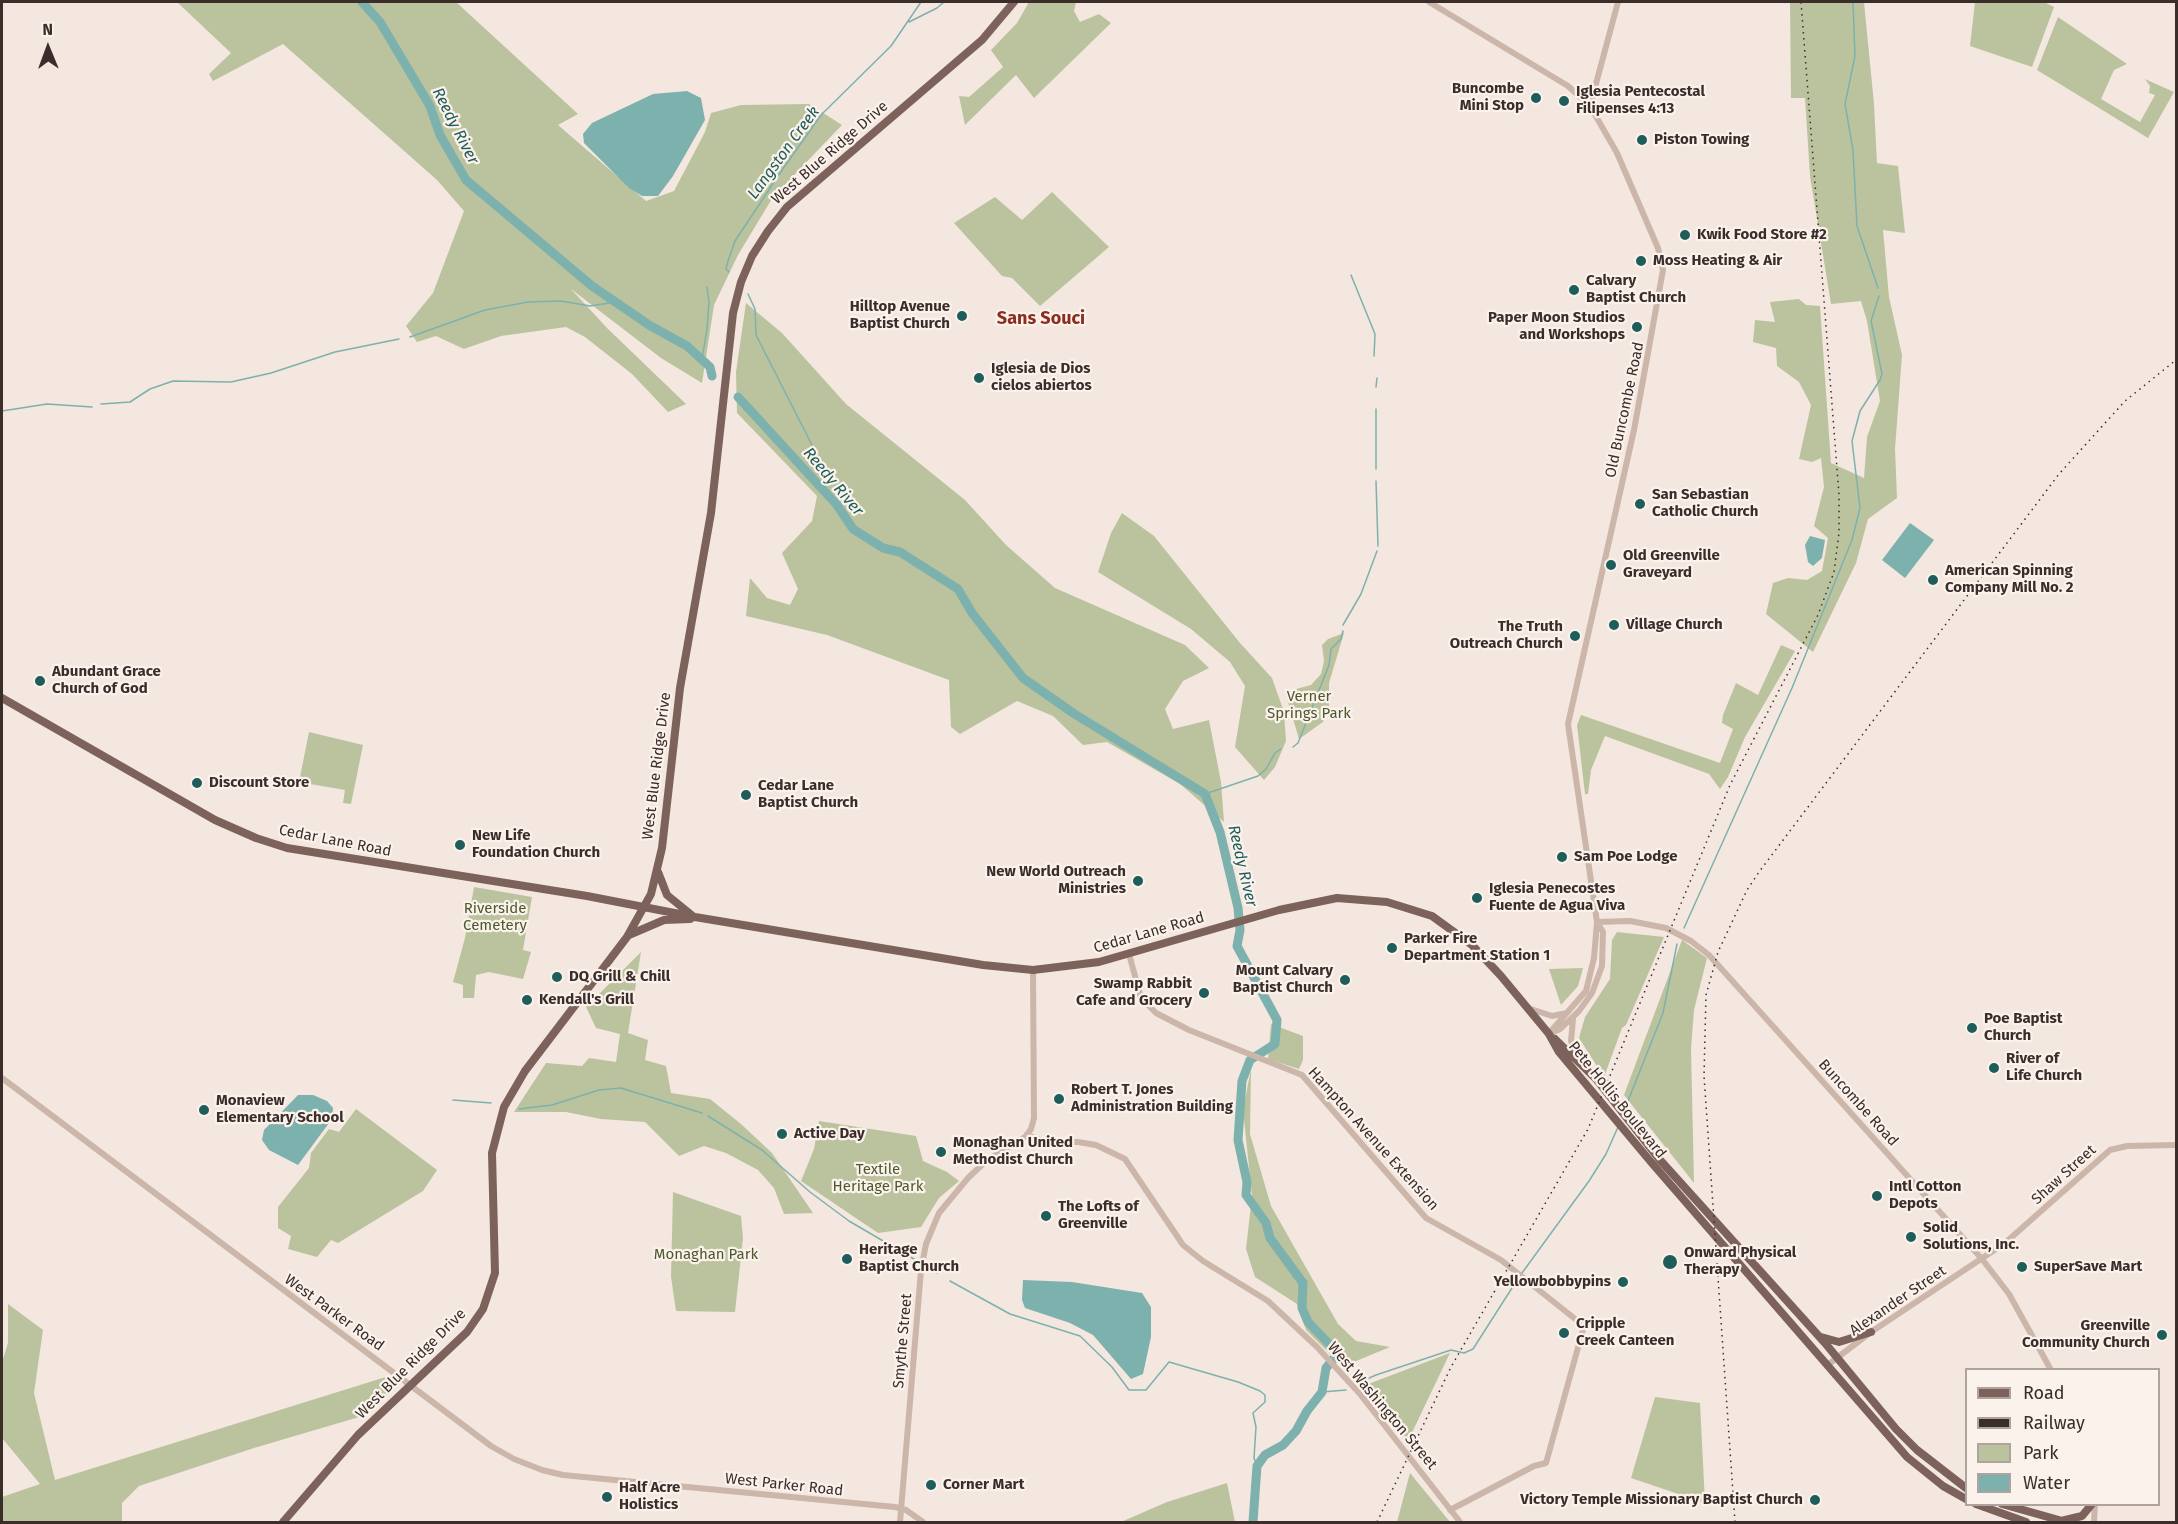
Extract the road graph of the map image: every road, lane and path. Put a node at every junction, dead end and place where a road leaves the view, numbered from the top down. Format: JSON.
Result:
{"nodes":[{"id":1,"x":1014,"y":2,"type":"edge"},
{"id":2,"x":1429,"y":2,"type":"edge"},
{"id":3,"x":1617,"y":2,"type":"edge"},
{"id":4,"x":1590,"y":106,"type":"junction"},
{"id":5,"x":2,"y":698,"type":"edge"},
{"id":6,"x":658,"y":870,"type":"junction"},
{"id":7,"x":644,"y":907,"type":"junction"},
{"id":8,"x":695,"y":917,"type":"junction"},
{"id":9,"x":705,"y":919,"type":"junction"},
{"id":10,"x":1597,"y":922,"type":"junction"},
{"id":11,"x":629,"y":935,"type":"junction"},
{"id":12,"x":1129,"y":954,"type":"junction"},
{"id":13,"x":1033,"y":970,"type":"junction"},
{"id":14,"x":1527,"y":1007,"type":"junction"},
{"id":15,"x":1571,"y":1015,"type":"junction"},
{"id":16,"x":1549,"y":1034,"type":"junction"},
{"id":17,"x":1582,"y":1066,"type":"junction"},
{"id":18,"x":2,"y":1078,"type":"edge"},
{"id":19,"x":1027,"y":1135,"type":"junction"},
{"id":20,"x":2176,"y":1145,"type":"edge"},
{"id":21,"x":1982,"y":1259,"type":"junction"},
{"id":22,"x":1871,"y":1332,"type":"junction"},
{"id":23,"x":1815,"y":1334,"type":"junction"},
{"id":24,"x":1837,"y":1358,"type":"junction"},
{"id":25,"x":1829,"y":1364,"type":"junction"},
{"id":26,"x":2050,"y":1368,"type":"edge"},
{"id":27,"x":410,"y":1384,"type":"junction"},
{"id":28,"x":1965,"y":1487,"type":"edge"},
{"id":29,"x":1965,"y":1498,"type":"edge"},
{"id":30,"x":1982,"y":1506,"type":"edge"},
{"id":31,"x":2008,"y":1506,"type":"edge"},
{"id":32,"x":2091,"y":1506,"type":"edge"},
{"id":33,"x":2093,"y":1506,"type":"edge"},
{"id":34,"x":901,"y":1508,"type":"junction"},
{"id":35,"x":1450,"y":1510,"type":"junction"},
{"id":36,"x":283,"y":1522,"type":"edge"},
{"id":37,"x":900,"y":1522,"type":"edge"},
{"id":38,"x":923,"y":1522,"type":"edge"},
{"id":39,"x":1460,"y":1522,"type":"edge"},
{"id":40,"x":2026,"y":1522,"type":"edge"},
{"id":41,"x":2064,"y":1522,"type":"edge"},
{"id":42,"x":2094,"y":1522,"type":"edge"}],
"edges":[{"from":1,"to":6,"type":"main road","name":"West Blue Ridge Drive"},
{"from":2,"to":4,"type":"street","name":"Old Buncombe Road"},
{"from":3,"to":4,"type":"street"},
{"from":4,"to":10,"type":"street","name":"Old Buncombe Road"},
{"from":5,"to":7,"type":"main road","name":"Cedar Lane Road"},
{"from":6,"to":7,"type":"main road","name":"West Blue Ridge Drive"},
{"from":6,"to":8,"type":"main road","name":"Cedar Lane Road"},
{"from":7,"to":8,"type":"main road","name":"Cedar Lane Road"},
{"from":7,"to":11,"type":"main road","name":"West Blue Ridge Drive"},
{"from":8,"to":9,"type":"main road","name":"Cedar Lane Road"},
{"from":9,"to":11,"type":"main road","name":"Cedar Lane Road"},
{"from":9,"to":13,"type":"main road","name":"Cedar Lane Road"},
{"from":10,"to":15,"type":"street","name":"Old Buncombe Road"},
{"from":10,"to":21,"type":"street","name":"Buncombe Road"},
{"from":11,"to":27,"type":"main road","name":"West Blue Ridge Drive"},
{"from":12,"to":13,"type":"main road","name":"Cedar Lane Road"},
{"from":12,"to":14,"type":"main road","name":"Cedar Lane Road"},
{"from":12,"to":35,"type":"street","name":"Hampton Avenue Extension"},
{"from":13,"to":19,"type":"street"},
{"from":14,"to":15,"type":"street"},
{"from":14,"to":16,"type":"main road","name":"Cedar Lane Road"},
{"from":15,"to":16,"type":"street","name":"Old Buncombe Road"},
{"from":15,"to":17,"type":"street"},
{"from":16,"to":17,"type":"main road","name":"Pete Hollis Boulevard"},
{"from":16,"to":25,"type":"main road","name":"Pete Hollis Boulevard"},
{"from":17,"to":23,"type":"main road","name":"Pete Hollis Boulevard"},
{"from":18,"to":27,"type":"street","name":"West Parker Road"},
{"from":19,"to":34,"type":"street","name":"Smythe Street"},
{"from":19,"to":35,"type":"street","name":"West Washington Street"},
{"from":20,"to":21,"type":"street","name":"Shaw Street"},
{"from":21,"to":22,"type":"street","name":"Alexander Street"},
{"from":21,"to":26,"type":"street","name":"Buncombe Road"},
{"from":22,"to":23,"type":"main road"},
{"from":22,"to":24,"type":"street","name":"Alexander Street"},
{"from":23,"to":24,"type":"main road","name":"Pete Hollis Boulevard"},
{"from":24,"to":25,"type":"street","name":"Alexander Street"},
{"from":24,"to":28,"type":"main road","name":"Pete Hollis Boulevard"},
{"from":25,"to":29,"type":"main road","name":"Pete Hollis Boulevard"},
{"from":27,"to":34,"type":"street","name":"West Parker Road"},
{"from":27,"to":36,"type":"main road","name":"West Blue Ridge Drive"},
{"from":30,"to":40,"type":"main road"},
{"from":31,"to":41,"type":"main road"},
{"from":32,"to":41,"type":"main road"},
{"from":33,"to":42,"type":"street"},
{"from":34,"to":37,"type":"street","name":"Smythe Street"},
{"from":34,"to":38,"type":"street"},
{"from":35,"to":39,"type":"street","name":"West Washington Street"}]}
